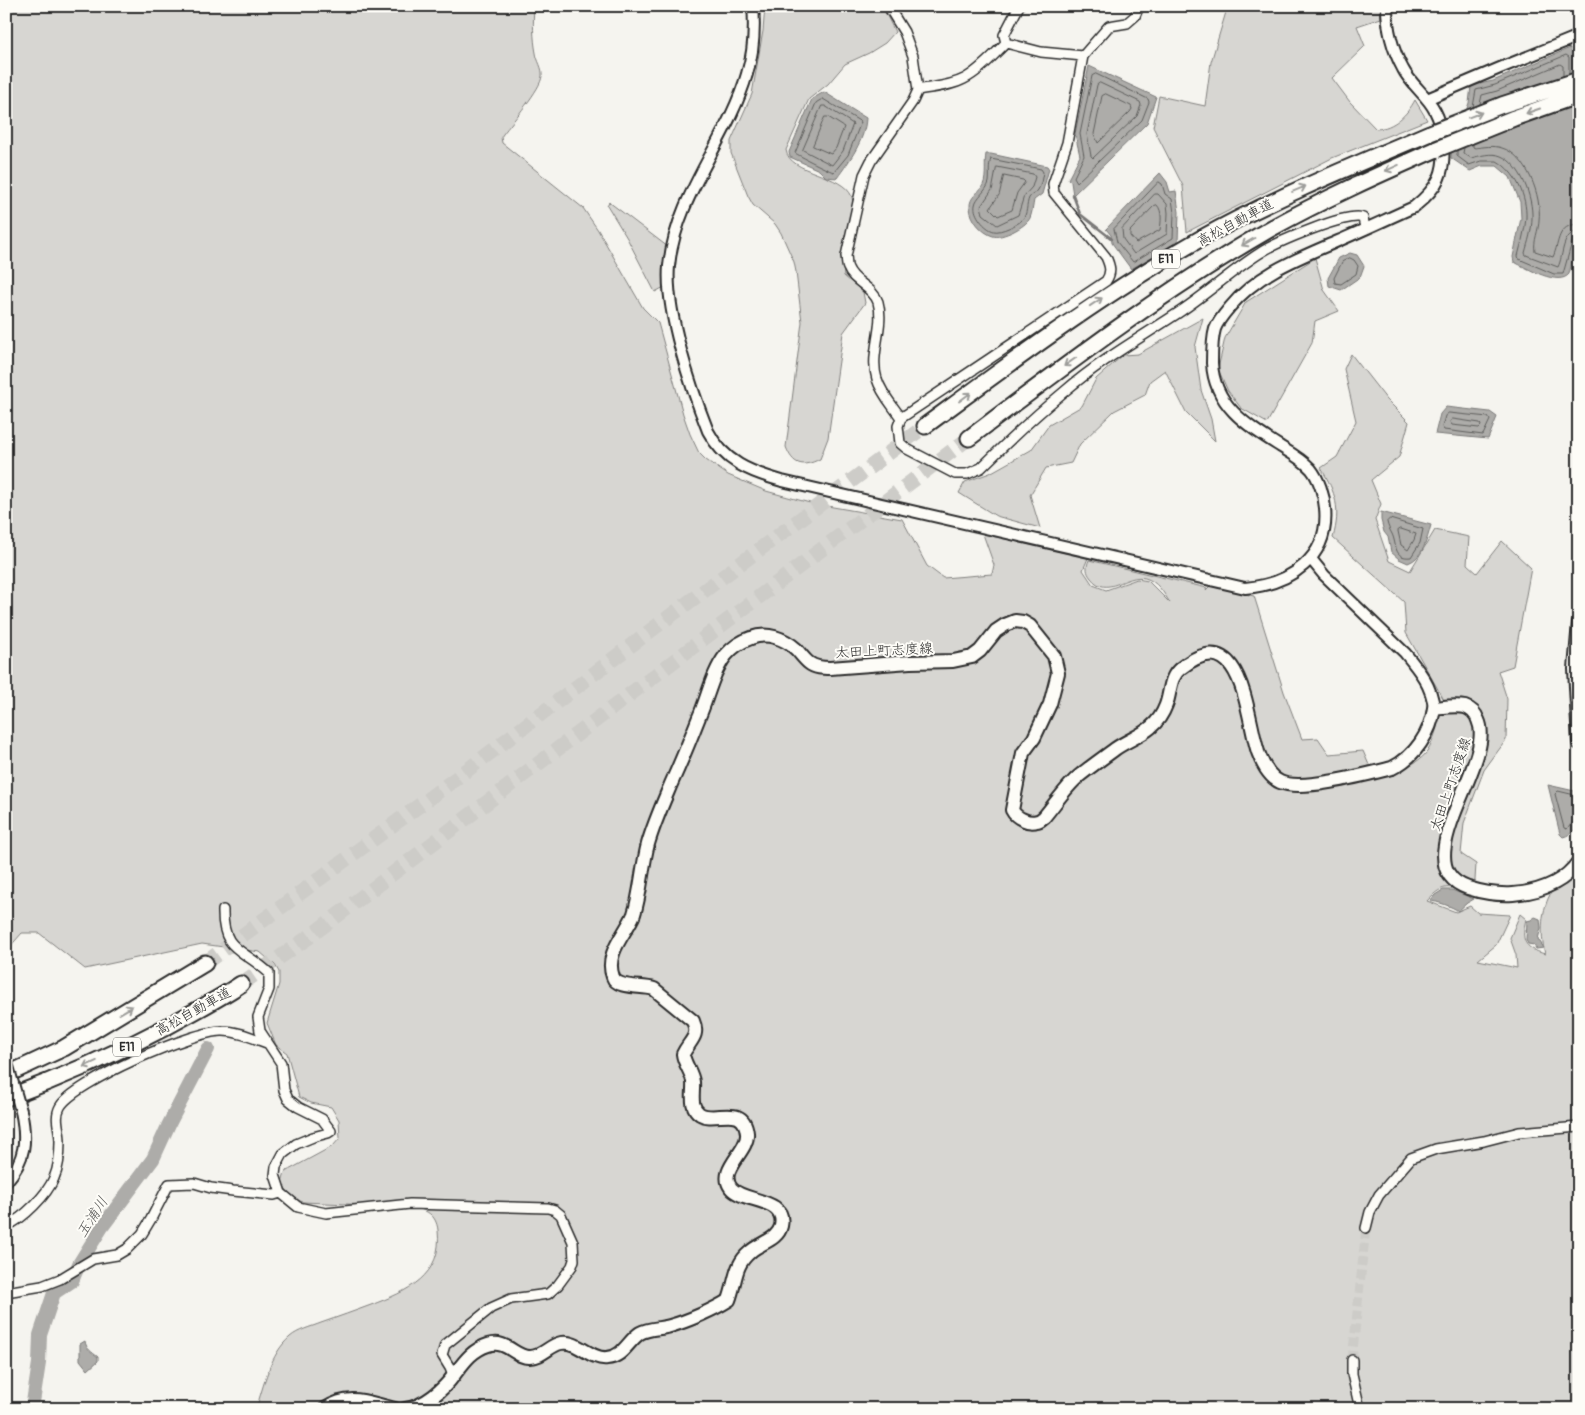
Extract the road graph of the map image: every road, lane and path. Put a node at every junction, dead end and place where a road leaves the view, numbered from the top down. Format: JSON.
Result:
{"nodes":[{"id":1,"x":753,"y":6,"type":"edge"},
{"id":2,"x":888,"y":6,"type":"edge"},
{"id":3,"x":1019,"y":6,"type":"edge"},
{"id":4,"x":1139,"y":6,"type":"edge"},
{"id":5,"x":1387,"y":6,"type":"edge"},
{"id":6,"x":1579,"y":36,"type":"edge"},
{"id":7,"x":1006,"y":43,"type":"junction"},
{"id":8,"x":1082,"y":56,"type":"junction"},
{"id":9,"x":1579,"y":80,"type":"edge"},
{"id":10,"x":918,"y":90,"type":"junction"},
{"id":11,"x":1579,"y":95,"type":"edge"},
{"id":12,"x":1427,"y":99,"type":"junction"},
{"id":13,"x":1366,"y":228,"type":"junction"},
{"id":14,"x":901,"y":418,"type":"junction"},
{"id":15,"x":926,"y":426,"type":"tunnel mouth"},
{"id":16,"x":969,"y":438,"type":"tunnel mouth"},
{"id":17,"x":1311,"y":559,"type":"junction"},
{"id":18,"x":1579,"y":622,"type":"edge"},
{"id":19,"x":1434,"y":708,"type":"junction"},
{"id":20,"x":1579,"y":743,"type":"edge"},
{"id":21,"x":1579,"y":861,"type":"edge"},
{"id":22,"x":223,"y":910,"type":"dead end"},
{"id":23,"x":205,"y":963,"type":"tunnel mouth"},
{"id":24,"x":241,"y":984,"type":"tunnel mouth"},
{"id":25,"x":267,"y":1043,"type":"junction"},
{"id":26,"x":6,"y":1063,"type":"edge"},
{"id":27,"x":6,"y":1075,"type":"edge"},
{"id":28,"x":6,"y":1098,"type":"edge"},
{"id":29,"x":1579,"y":1127,"type":"edge"},
{"id":30,"x":6,"y":1182,"type":"edge"},
{"id":31,"x":281,"y":1193,"type":"junction"},
{"id":32,"x":6,"y":1226,"type":"edge"},
{"id":33,"x":1366,"y":1228,"type":"tunnel mouth"},
{"id":34,"x":6,"y":1292,"type":"edge"},
{"id":35,"x":1352,"y":1360,"type":"tunnel mouth"},
{"id":36,"x":453,"y":1376,"type":"junction"},
{"id":37,"x":325,"y":1409,"type":"edge"},
{"id":38,"x":395,"y":1409,"type":"edge"},
{"id":39,"x":405,"y":1409,"type":"edge"},
{"id":40,"x":1360,"y":1409,"type":"edge"}],
"edges":[{"from":1,"to":17,"type":"street"},
{"from":2,"to":10,"type":"street"},
{"from":3,"to":7,"type":"street"},
{"from":4,"to":8,"type":"street"},
{"from":5,"to":12,"type":"street"},
{"from":6,"to":12,"type":"street"},
{"from":7,"to":8,"type":"street"},
{"from":7,"to":10,"type":"street"},
{"from":8,"to":14,"type":"street"},
{"from":15,"to":9,"type":"highway","name":"高松自動車道","number":"E11","one_way":true,"bridge":true},
{"from":10,"to":14,"type":"street"},
{"from":11,"to":16,"type":"highway","name":"高松自動車道","number":"E11","one_way":true,"bridge":true},
{"from":12,"to":13,"type":"street"},
{"from":13,"to":14,"type":"street"},
{"from":13,"to":17,"type":"street"},
{"from":17,"to":19,"type":"street"},
{"from":18,"to":20,"type":"main road"},
{"from":19,"to":21,"type":"main road","name":"太田上町志度線"},
{"from":19,"to":36,"type":"main road","name":"太田上町志度線"},
{"from":22,"to":25,"type":"street"},
{"from":27,"to":23,"type":"highway","number":"E11","one_way":true},
{"from":24,"to":28,"type":"highway","name":"高松自動車道","number":"E11","one_way":true},
{"from":25,"to":31,"type":"street"},
{"from":25,"to":32,"type":"street"},
{"from":26,"to":30,"type":"street","bridge":true},
{"from":29,"to":33,"type":"street"},
{"from":31,"to":34,"type":"street"},
{"from":31,"to":36,"type":"street"},
{"from":35,"to":40,"type":"street"},
{"from":36,"to":39,"type":"main road","name":"太田上町志度線"},
{"from":37,"to":38,"type":"main road"}]}
